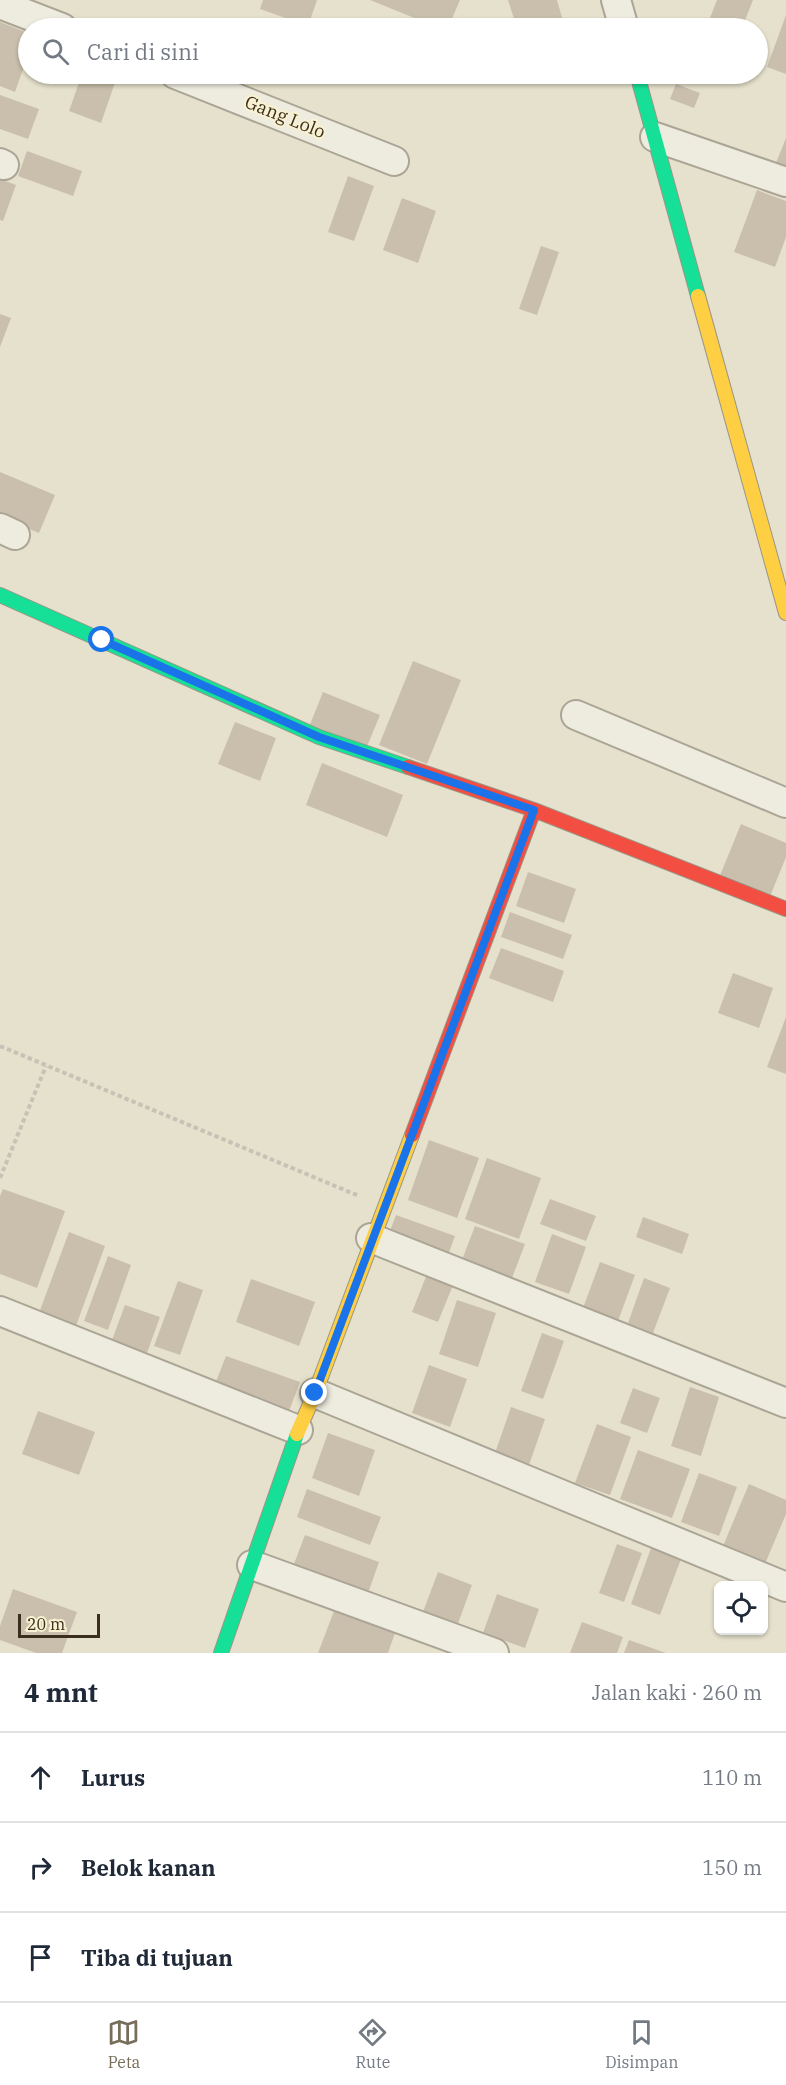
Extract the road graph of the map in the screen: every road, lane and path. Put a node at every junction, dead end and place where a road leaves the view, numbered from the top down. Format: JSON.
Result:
{"nodes":[{"id":1,"x":616,"y":0,"type":"edge"},
{"id":2,"x":0,"y":4,"type":"edge"},
{"id":3,"x":36,"y":18,"type":"edge"},
{"id":4,"x":621,"y":18,"type":"edge"},
{"id":5,"x":200,"y":84,"type":"edge"},
{"id":6,"x":640,"y":84,"type":"edge"},
{"id":7,"x":655,"y":137,"type":"junction"},
{"id":8,"x":394,"y":161,"type":"dead end"},
{"id":9,"x":786,"y":183,"type":"edge"},
{"id":10,"x":0,"y":595,"type":"edge"},
{"id":11,"x":786,"y":613,"type":"edge"},
{"id":12,"x":576,"y":715,"type":"dead end"},
{"id":13,"x":786,"y":803,"type":"edge"},
{"id":14,"x":534,"y":810,"type":"junction"},
{"id":15,"x":786,"y":909,"type":"edge"},
{"id":16,"x":0,"y":1046,"type":"edge"},
{"id":17,"x":46,"y":1065,"type":"junction"},
{"id":18,"x":0,"y":1178,"type":"edge"},
{"id":19,"x":384,"y":1206,"type":"junction"},
{"id":20,"x":371,"y":1238,"type":"junction"},
{"id":21,"x":0,"y":1311,"type":"edge"},
{"id":22,"x":315,"y":1393,"type":"junction"},
{"id":23,"x":786,"y":1403,"type":"edge"},
{"id":24,"x":298,"y":1430,"type":"junction"},
{"id":25,"x":252,"y":1566,"type":"junction"},
{"id":26,"x":786,"y":1587,"type":"edge"},
{"id":27,"x":221,"y":1653,"type":"edge"},
{"id":28,"x":494,"y":1653,"type":"edge"}],
"edges":[{"from":1,"to":4,"type":"street"},
{"from":2,"to":3,"type":"street"},
{"from":5,"to":8,"type":"street","name":"Gang Lolo"},
{"from":6,"to":7,"type":"street"},
{"from":7,"to":9,"type":"street"},
{"from":7,"to":11,"type":"street"},
{"from":10,"to":14,"type":"street"},
{"from":12,"to":13,"type":"street"},
{"from":14,"to":15,"type":"street"},
{"from":14,"to":19,"type":"street"},
{"from":16,"to":17,"type":"path"},
{"from":17,"to":18,"type":"path"},
{"from":17,"to":19,"type":"path"},
{"from":19,"to":20,"type":"street"},
{"from":20,"to":22,"type":"street"},
{"from":20,"to":23,"type":"street"},
{"from":21,"to":24,"type":"street"},
{"from":22,"to":24,"type":"street"},
{"from":22,"to":26,"type":"street"},
{"from":24,"to":25,"type":"street"},
{"from":25,"to":27,"type":"street"},
{"from":25,"to":28,"type":"street"}]}
